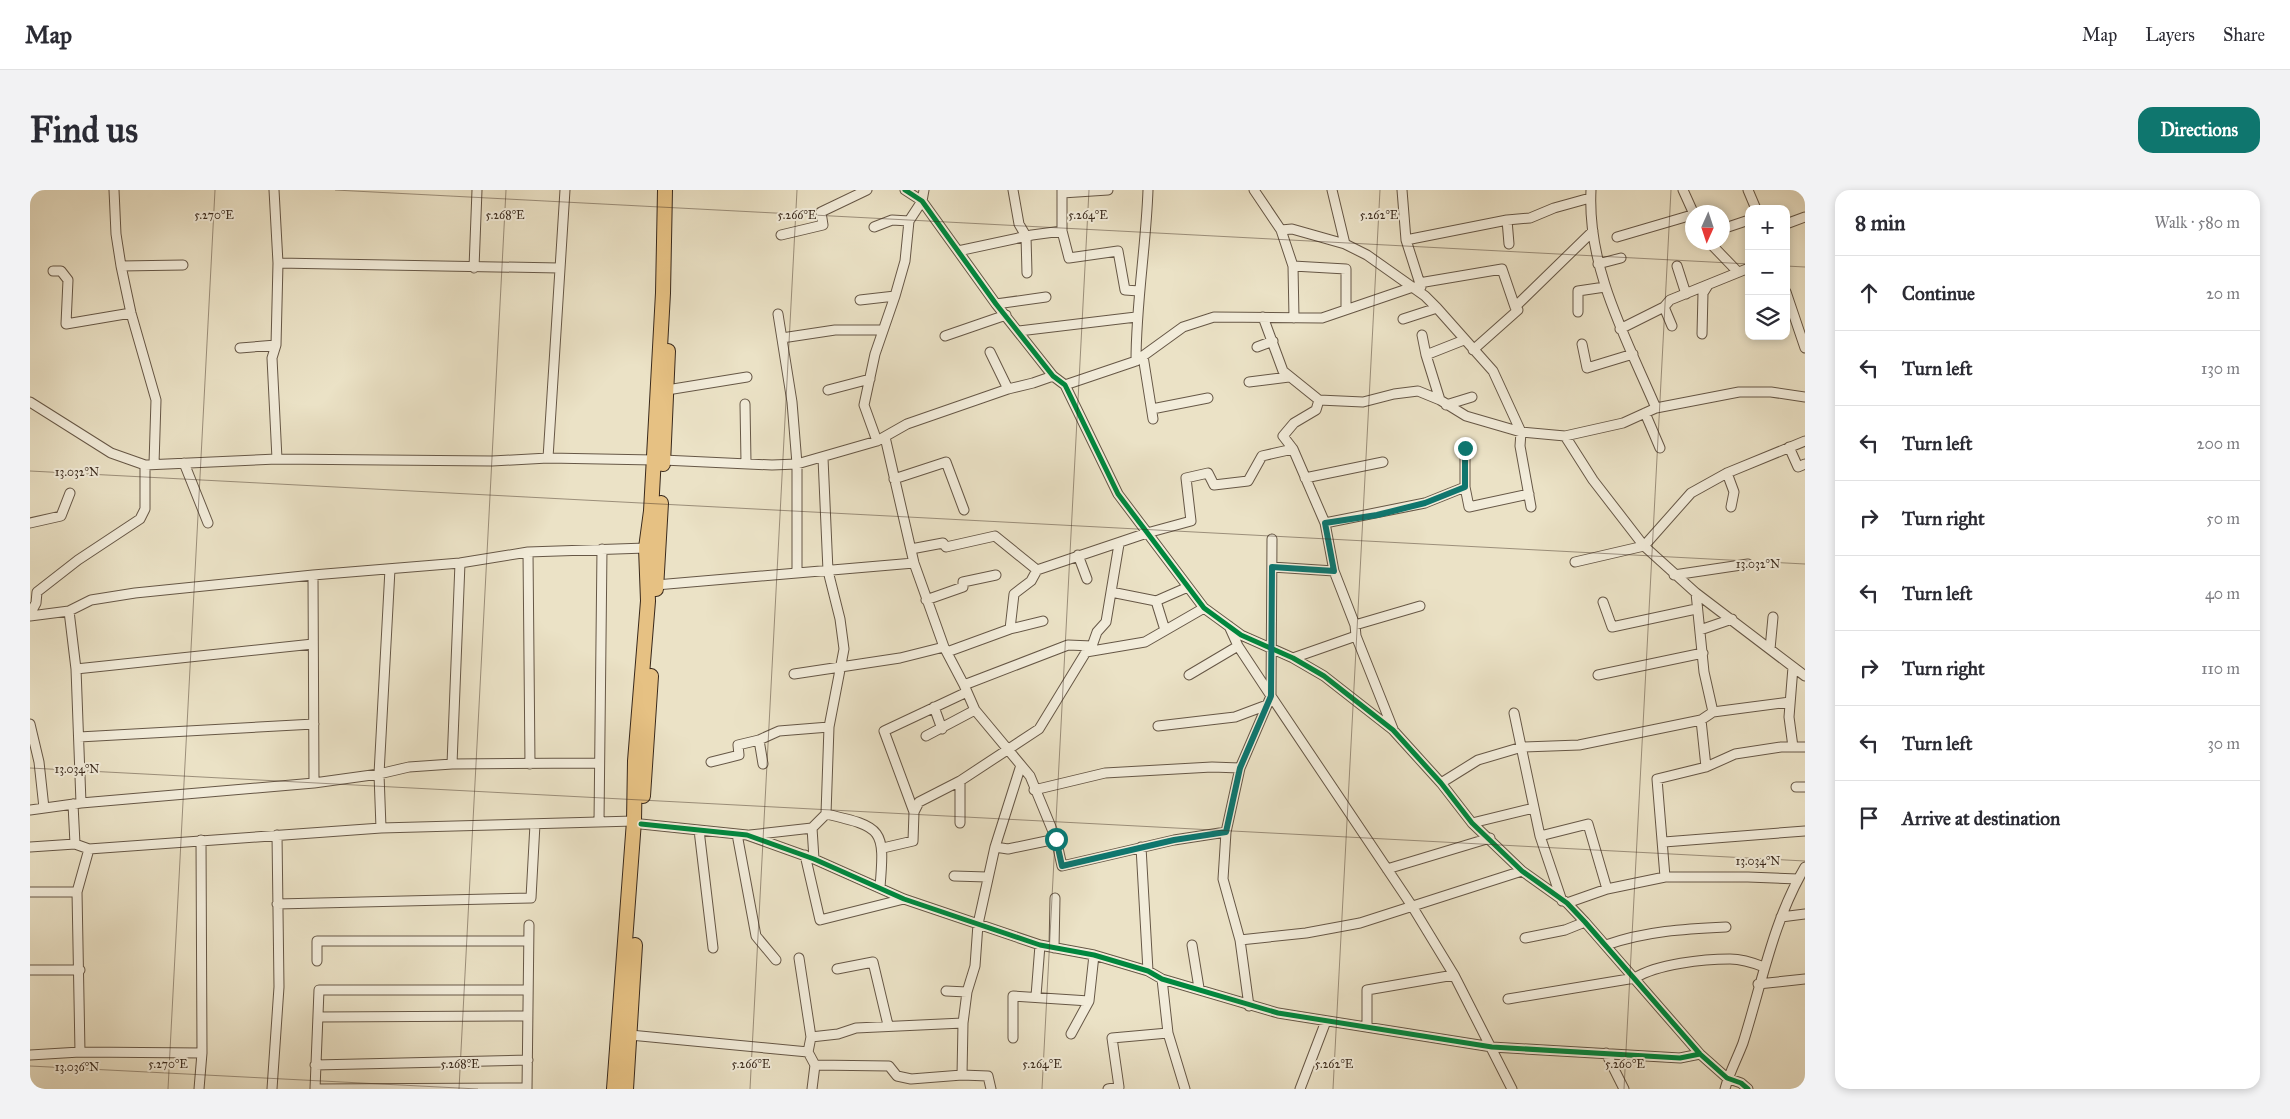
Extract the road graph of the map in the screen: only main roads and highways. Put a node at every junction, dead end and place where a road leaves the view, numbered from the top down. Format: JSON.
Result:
{"nodes":[{"id":1,"x":665,"y":190,"type":"edge"},
{"id":2,"x":674,"y":190,"type":"edge"},
{"id":3,"x":659,"y":460,"type":"junction"},
{"id":4,"x":637,"y":823,"type":"junction"},
{"id":5,"x":622,"y":1060,"type":"junction"},
{"id":6,"x":614,"y":1089,"type":"edge"},
{"id":7,"x":626,"y":1089,"type":"edge"}],
"edges":[{"from":1,"to":3,"type":"main road"},
{"from":2,"to":3,"type":"main road"},
{"from":3,"to":4,"type":"main road"},
{"from":3,"to":4,"type":"main road"},
{"from":4,"to":5,"type":"main road"},
{"from":4,"to":5,"type":"main road"},
{"from":5,"to":6,"type":"main road"},
{"from":5,"to":7,"type":"main road"}]}
